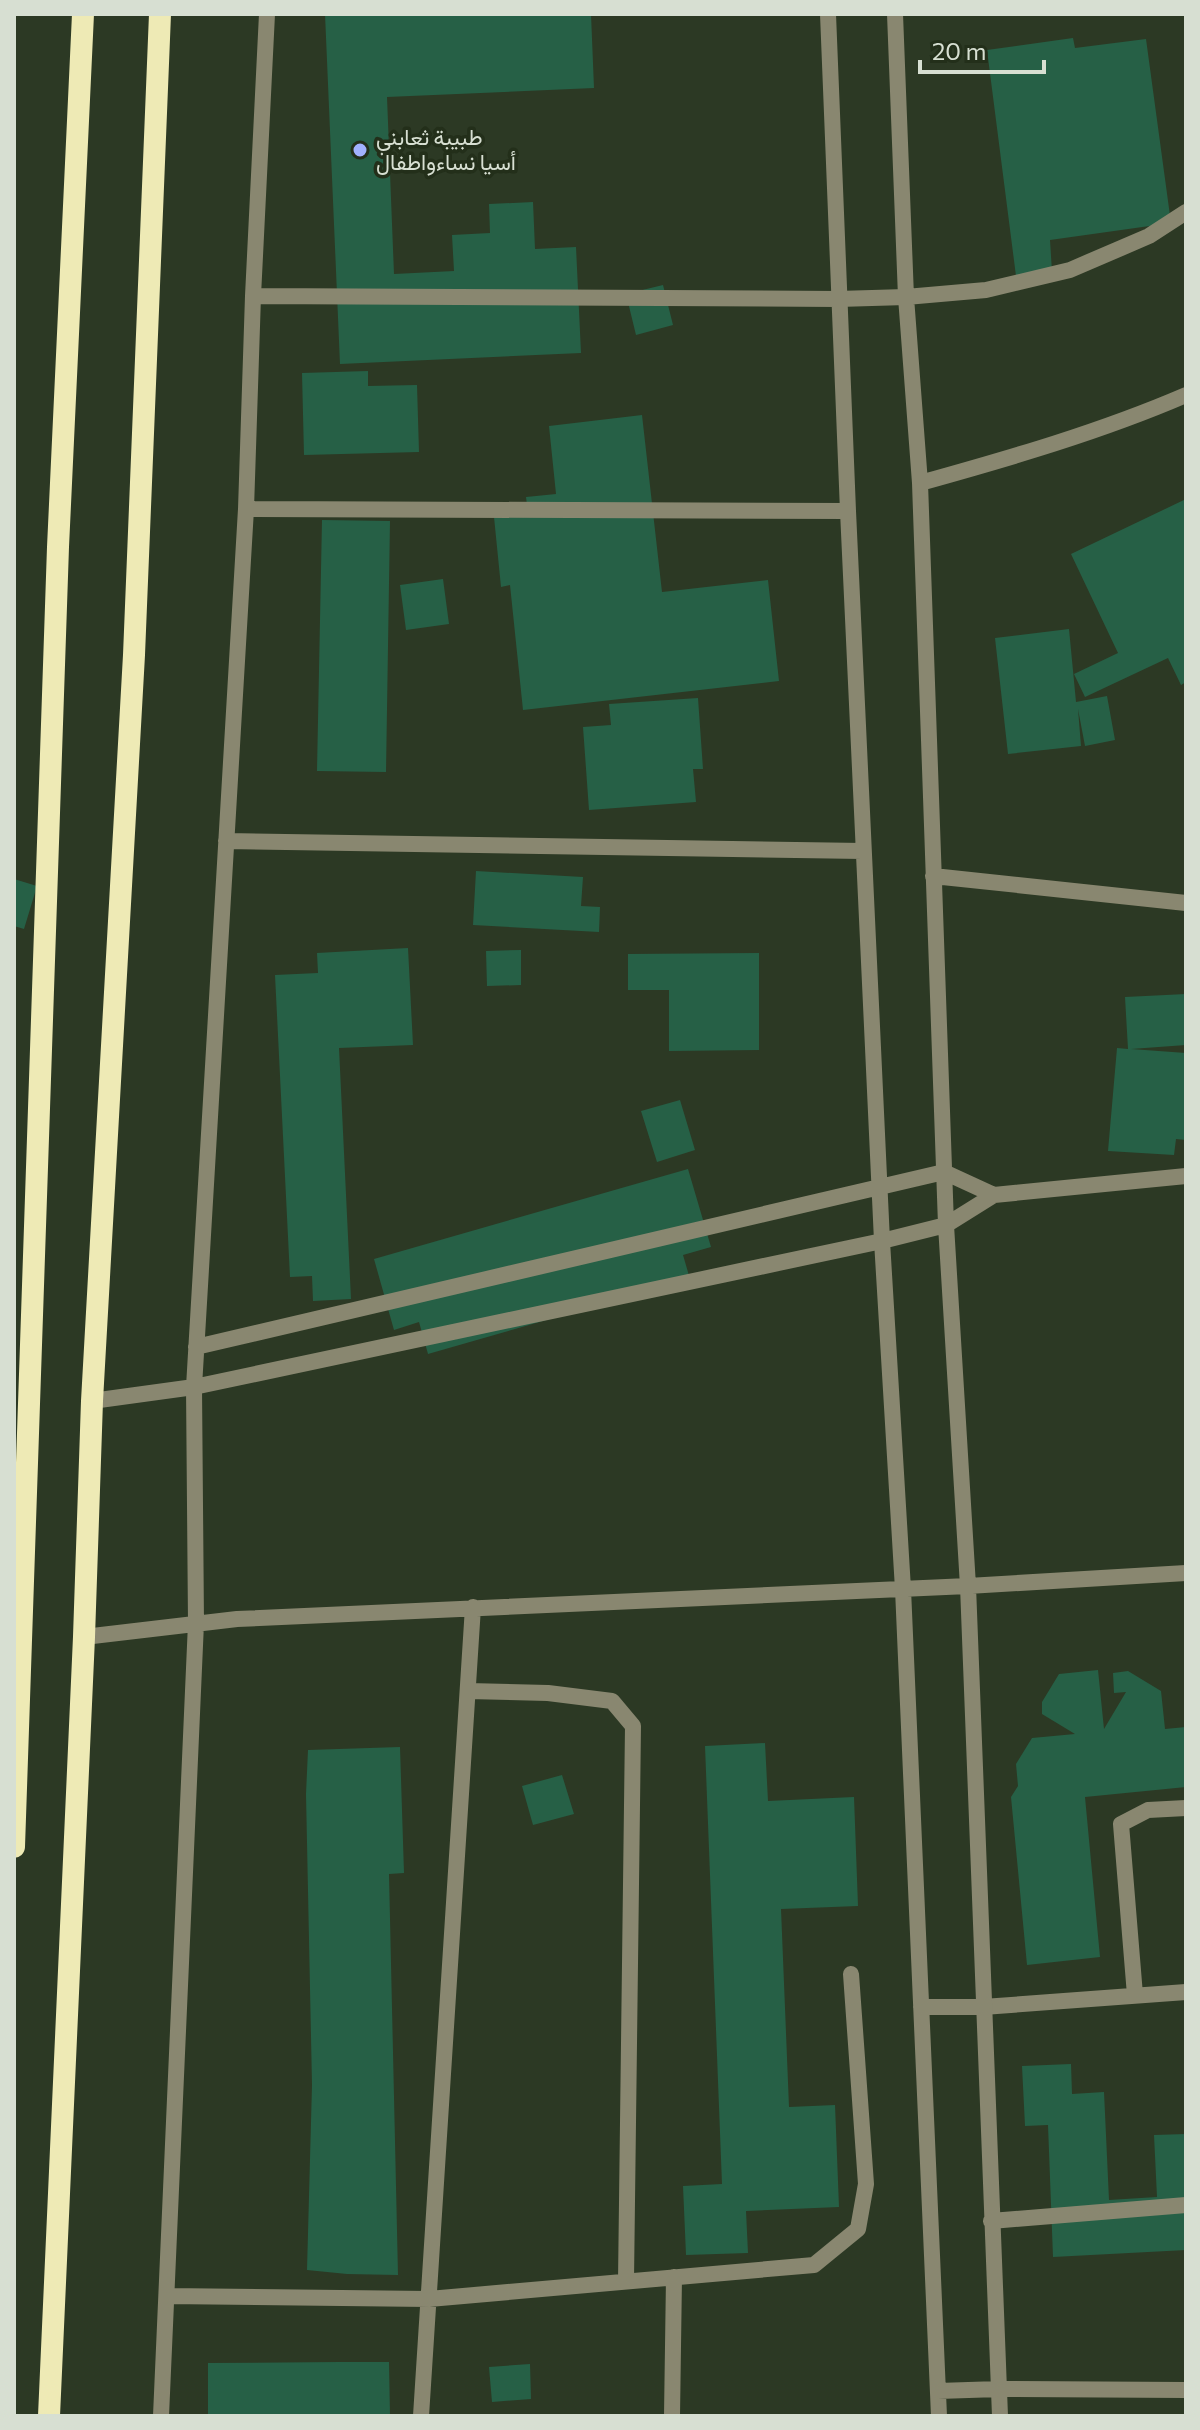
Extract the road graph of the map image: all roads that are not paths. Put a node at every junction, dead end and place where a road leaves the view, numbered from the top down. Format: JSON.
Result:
{"nodes":[{"id":1,"x":83,"y":14,"type":"edge"},
{"id":2,"x":160,"y":14,"type":"edge"},
{"id":3,"x":267,"y":14,"type":"edge"},
{"id":4,"x":828,"y":14,"type":"edge"},
{"id":5,"x":895,"y":14,"type":"edge"},
{"id":6,"x":1186,"y":212,"type":"edge"},
{"id":7,"x":253,"y":296,"type":"junction"},
{"id":8,"x":906,"y":297,"type":"junction"},
{"id":9,"x":838,"y":299,"type":"junction"},
{"id":10,"x":1186,"y":395,"type":"edge"},
{"id":11,"x":920,"y":483,"type":"junction"},
{"id":12,"x":246,"y":509,"type":"junction"},
{"id":13,"x":848,"y":511,"type":"junction"},
{"id":14,"x":226,"y":841,"type":"junction"},
{"id":15,"x":863,"y":851,"type":"junction"},
{"id":16,"x":933,"y":876,"type":"junction"},
{"id":17,"x":1186,"y":903,"type":"edge"},
{"id":18,"x":944,"y":1172,"type":"junction"},
{"id":19,"x":1186,"y":1176,"type":"edge"},
{"id":20,"x":879,"y":1186,"type":"junction"},
{"id":21,"x":994,"y":1195,"type":"junction"},
{"id":22,"x":946,"y":1225,"type":"junction"},
{"id":23,"x":882,"y":1241,"type":"junction"},
{"id":24,"x":196,"y":1347,"type":"junction"},
{"id":25,"x":194,"y":1387,"type":"junction"},
{"id":26,"x":92,"y":1401,"type":"junction"},
{"id":27,"x":1186,"y":1573,"type":"edge"},
{"id":28,"x":968,"y":1586,"type":"junction"},
{"id":29,"x":903,"y":1589,"type":"junction"},
{"id":30,"x":473,"y":1607,"type":"junction"},
{"id":31,"x":196,"y":1623,"type":"junction"},
{"id":32,"x":84,"y":1637,"type":"junction"},
{"id":33,"x":18,"y":1663,"type":"edge"},
{"id":34,"x":468,"y":1691,"type":"junction"},
{"id":35,"x":1186,"y":1808,"type":"edge"},
{"id":36,"x":14,"y":1847,"type":"edge"},
{"id":37,"x":851,"y":1974,"type":"dead end"},
{"id":38,"x":1186,"y":1992,"type":"edge"},
{"id":39,"x":1135,"y":1995,"type":"junction"},
{"id":40,"x":921,"y":2007,"type":"junction"},
{"id":41,"x":983,"y":2007,"type":"junction"},
{"id":42,"x":1186,"y":2205,"type":"edge"},
{"id":43,"x":991,"y":2221,"type":"junction"},
{"id":44,"x":674,"y":2277,"type":"junction"},
{"id":45,"x":626,"y":2281,"type":"junction"},
{"id":46,"x":167,"y":2296,"type":"junction"},
{"id":47,"x":429,"y":2299,"type":"junction"},
{"id":48,"x":999,"y":2389,"type":"junction"},
{"id":49,"x":1186,"y":2390,"type":"edge"},
{"id":50,"x":938,"y":2391,"type":"junction"},
{"id":51,"x":49,"y":2416,"type":"edge"},
{"id":52,"x":161,"y":2416,"type":"edge"},
{"id":53,"x":421,"y":2416,"type":"edge"},
{"id":54,"x":672,"y":2416,"type":"edge"},
{"id":55,"x":939,"y":2416,"type":"edge"},
{"id":56,"x":1000,"y":2416,"type":"edge"}],
"edges":[{"from":1,"to":33,"type":"highway"},
{"from":2,"to":26,"type":"highway"},
{"from":3,"to":7,"type":"street"},
{"from":4,"to":9,"type":"street"},
{"from":5,"to":8,"type":"street"},
{"from":6,"to":8,"type":"street"},
{"from":7,"to":9,"type":"street"},
{"from":7,"to":12,"type":"street"},
{"from":8,"to":9,"type":"street"},
{"from":8,"to":11,"type":"street"},
{"from":9,"to":13,"type":"street"},
{"from":10,"to":11,"type":"street"},
{"from":11,"to":16,"type":"street"},
{"from":12,"to":13,"type":"street"},
{"from":12,"to":14,"type":"street"},
{"from":13,"to":15,"type":"street"},
{"from":14,"to":15,"type":"street"},
{"from":14,"to":24,"type":"street"},
{"from":15,"to":20,"type":"street"},
{"from":16,"to":17,"type":"street"},
{"from":16,"to":18,"type":"street"},
{"from":18,"to":20,"type":"street"},
{"from":18,"to":21,"type":"street"},
{"from":18,"to":22,"type":"street"},
{"from":19,"to":21,"type":"street"},
{"from":20,"to":23,"type":"street"},
{"from":20,"to":24,"type":"street"},
{"from":21,"to":22,"type":"street"},
{"from":22,"to":23,"type":"street"},
{"from":22,"to":28,"type":"street"},
{"from":23,"to":25,"type":"street"},
{"from":23,"to":29,"type":"street"},
{"from":24,"to":25,"type":"street"},
{"from":25,"to":26,"type":"street"},
{"from":25,"to":31,"type":"street"},
{"from":26,"to":32,"type":"highway"},
{"from":27,"to":28,"type":"street"},
{"from":28,"to":29,"type":"street"},
{"from":28,"to":41,"type":"street"},
{"from":29,"to":30,"type":"street"},
{"from":29,"to":40,"type":"street"},
{"from":30,"to":31,"type":"street"},
{"from":30,"to":34,"type":"street"},
{"from":31,"to":32,"type":"street"},
{"from":31,"to":46,"type":"street"},
{"from":32,"to":51,"type":"highway"},
{"from":33,"to":36,"type":"highway"},
{"from":34,"to":45,"type":"street"},
{"from":34,"to":47,"type":"street"},
{"from":35,"to":39,"type":"street"},
{"from":37,"to":44,"type":"street"},
{"from":38,"to":39,"type":"street"},
{"from":39,"to":41,"type":"street"},
{"from":40,"to":41,"type":"street"},
{"from":40,"to":50,"type":"street"},
{"from":41,"to":43,"type":"street"},
{"from":42,"to":43,"type":"street"},
{"from":43,"to":48,"type":"street"},
{"from":44,"to":45,"type":"street"},
{"from":44,"to":54,"type":"street"},
{"from":45,"to":47,"type":"street"},
{"from":46,"to":47,"type":"street"},
{"from":46,"to":52,"type":"street"},
{"from":47,"to":53,"type":"street"},
{"from":48,"to":49,"type":"street"},
{"from":48,"to":50,"type":"street"},
{"from":48,"to":56,"type":"street"},
{"from":50,"to":55,"type":"street"}]}
